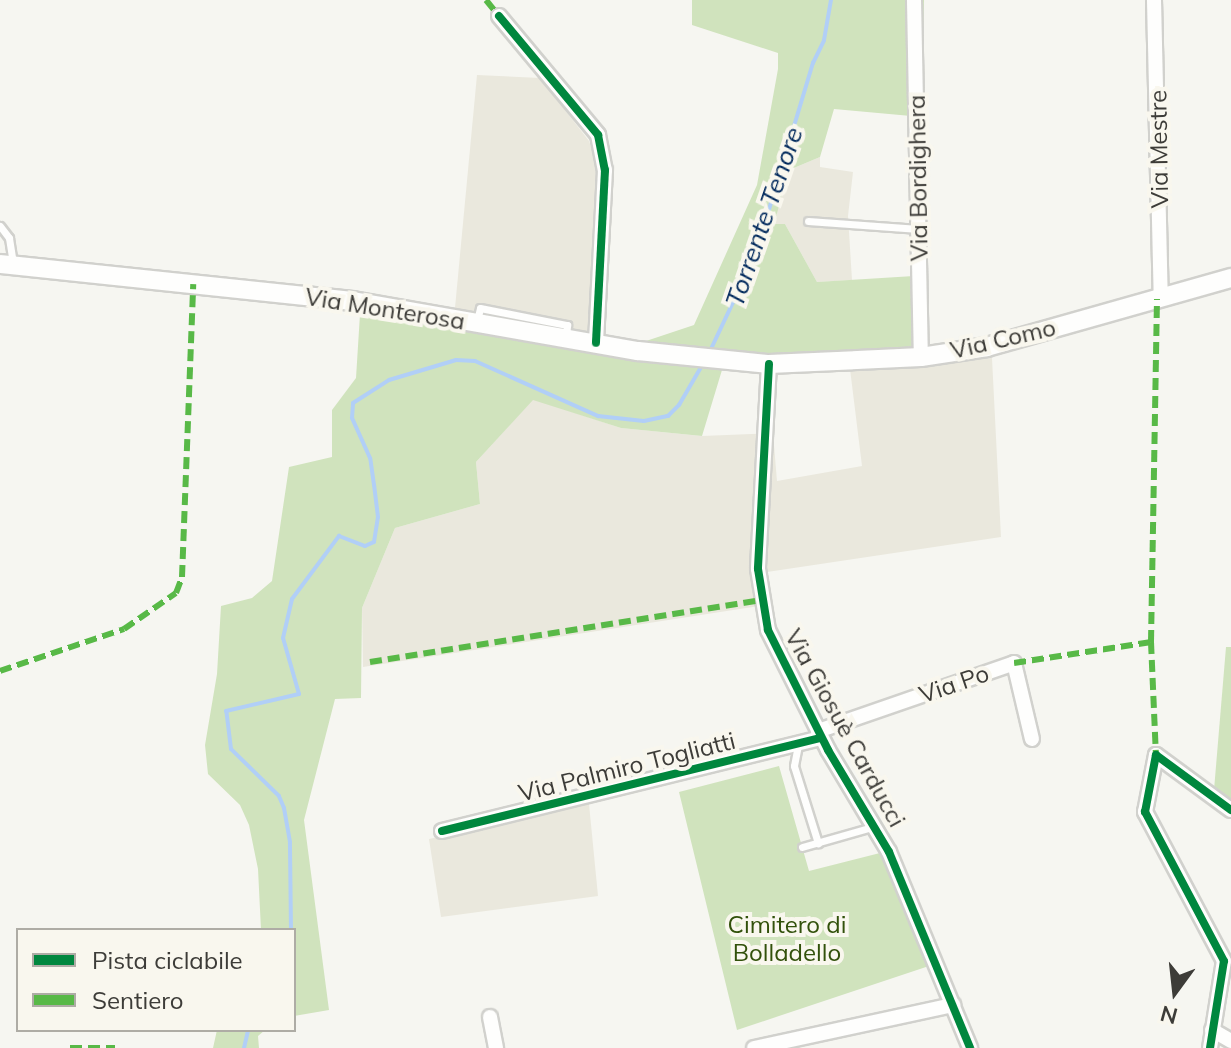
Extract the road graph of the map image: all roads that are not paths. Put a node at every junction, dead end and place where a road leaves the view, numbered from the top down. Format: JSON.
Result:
{"nodes":[{"id":1,"x":914,"y":0,"type":"edge"},
{"id":2,"x":1154,"y":0,"type":"edge"},
{"id":3,"x":499,"y":16,"type":"dead end"},
{"id":4,"x":808,"y":221,"type":"dead end"},
{"id":5,"x":0,"y":226,"type":"edge"},
{"id":6,"x":919,"y":229,"type":"junction"},
{"id":7,"x":7,"y":265,"type":"edge"},
{"id":8,"x":1231,"y":278,"type":"edge"},
{"id":9,"x":1161,"y":298,"type":"junction"},
{"id":10,"x":596,"y":343,"type":"junction"},
{"id":11,"x":921,"y":357,"type":"junction"},
{"id":12,"x":769,"y":364,"type":"junction"},
{"id":13,"x":820,"y":734,"type":"junction"},
{"id":14,"x":1032,"y":739,"type":"dead end"},
{"id":15,"x":798,"y":744,"type":"junction"},
{"id":16,"x":1231,"y":810,"type":"edge"},
{"id":17,"x":875,"y":826,"type":"junction"},
{"id":18,"x":442,"y":831,"type":"dead end"},
{"id":19,"x":818,"y":843,"type":"junction"},
{"id":20,"x":802,"y":847,"type":"dead end"},
{"id":21,"x":1227,"y":956,"type":"edge"},
{"id":22,"x":953,"y":1005,"type":"junction"},
{"id":23,"x":490,"y":1017,"type":"dead end"},
{"id":24,"x":1212,"y":1030,"type":"junction"},
{"id":25,"x":1231,"y":1041,"type":"edge"},
{"id":26,"x":496,"y":1048,"type":"edge"},
{"id":27,"x":754,"y":1048,"type":"edge"},
{"id":28,"x":970,"y":1048,"type":"edge"},
{"id":29,"x":1210,"y":1048,"type":"edge"}],
"edges":[{"from":1,"to":6,"type":"street","name":"Via Bordighera"},
{"from":2,"to":9,"type":"street","name":"Via Mestre"},
{"from":3,"to":10,"type":"street"},
{"from":4,"to":6,"type":"lane"},
{"from":5,"to":7,"type":"lane"},
{"from":6,"to":11,"type":"street","name":"Via Bordighera"},
{"from":7,"to":10,"type":"main road","name":"Via Monterosa"},
{"from":8,"to":9,"type":"main road","name":"Via Como"},
{"from":9,"to":11,"type":"main road","name":"Via Como"},
{"from":10,"to":12,"type":"main road","name":"Via Monterosa"},
{"from":11,"to":12,"type":"main road","name":"Via Como"},
{"from":12,"to":13,"type":"street","name":"Via Giosuè Carducci"},
{"from":13,"to":14,"type":"street","name":"Via Po"},
{"from":13,"to":15,"type":"street","name":"Via Palmiro Togliatti"},
{"from":13,"to":17,"type":"street","name":"Via Giosuè Carducci"},
{"from":15,"to":18,"type":"street","name":"Via Palmiro Togliatti"},
{"from":15,"to":19,"type":"lane"},
{"from":16,"to":21,"type":"street"},
{"from":17,"to":19,"type":"lane"},
{"from":17,"to":22,"type":"street","name":"Via Giosuè Carducci"},
{"from":19,"to":20,"type":"lane"},
{"from":21,"to":24,"type":"street"},
{"from":22,"to":27,"type":"street"},
{"from":22,"to":28,"type":"street","name":"Via Giosuè Carducci"},
{"from":23,"to":26,"type":"street"},
{"from":24,"to":25,"type":"street"},
{"from":24,"to":29,"type":"street"}]}
